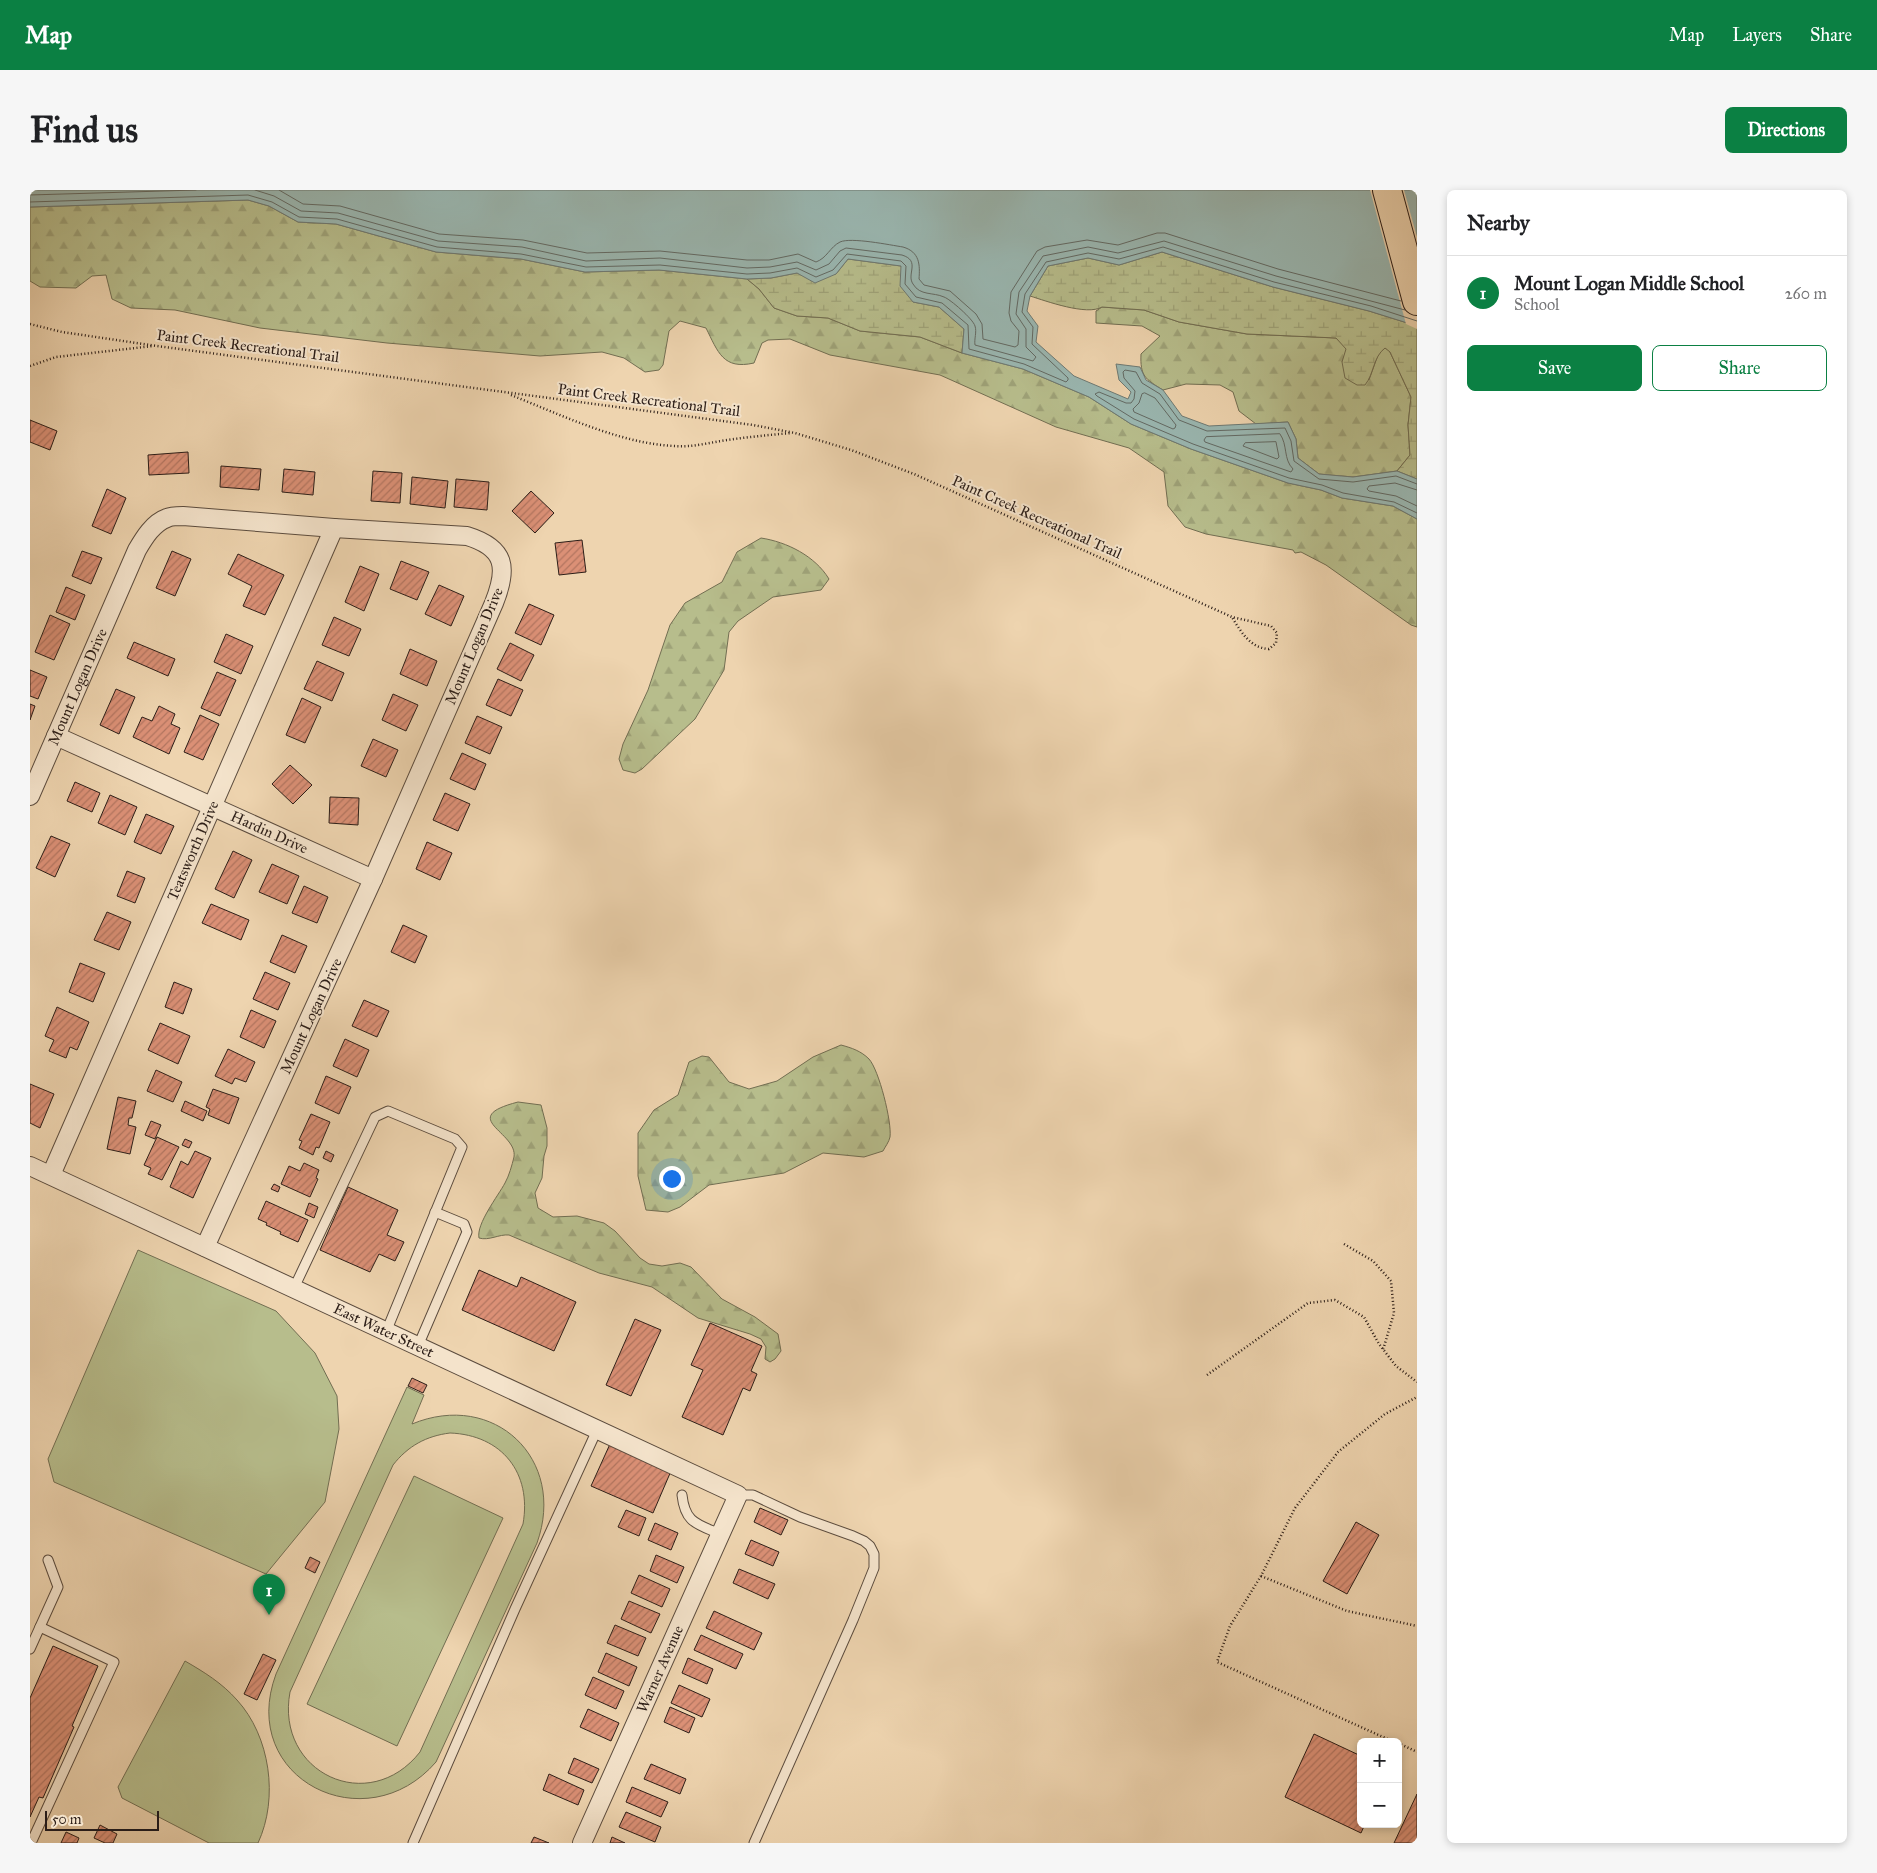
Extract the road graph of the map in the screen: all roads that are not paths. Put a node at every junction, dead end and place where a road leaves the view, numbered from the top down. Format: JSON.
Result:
{"nodes":[{"id":1,"x":1387,"y":190,"type":"edge"},
{"id":2,"x":1417,"y":301,"type":"edge"},
{"id":3,"x":334,"y":528,"type":"junction"},
{"id":4,"x":56,"y":736,"type":"junction"},
{"id":5,"x":30,"y":796,"type":"edge"},
{"id":6,"x":213,"y":805,"type":"junction"},
{"id":7,"x":374,"y":879,"type":"junction"},
{"id":8,"x":30,"y":1166,"type":"edge"},
{"id":9,"x":51,"y":1175,"type":"junction"},
{"id":10,"x":435,"y":1212,"type":"junction"},
{"id":11,"x":206,"y":1247,"type":"junction"},
{"id":12,"x":294,"y":1288,"type":"junction"},
{"id":13,"x":386,"y":1332,"type":"junction"},
{"id":14,"x":418,"y":1346,"type":"junction"},
{"id":15,"x":597,"y":1430,"type":"junction"},
{"id":16,"x":682,"y":1495,"type":"dead end"},
{"id":17,"x":738,"y":1495,"type":"junction"},
{"id":18,"x":720,"y":1534,"type":"junction"},
{"id":19,"x":48,"y":1560,"type":"dead end"},
{"id":20,"x":40,"y":1628,"type":"junction"},
{"id":21,"x":30,"y":1649,"type":"edge"},
{"id":22,"x":31,"y":1843,"type":"edge"},
{"id":23,"x":413,"y":1843,"type":"edge"},
{"id":24,"x":582,"y":1843,"type":"edge"},
{"id":25,"x":754,"y":1843,"type":"edge"}],
"edges":[{"from":1,"to":2,"type":"highway"},
{"from":3,"to":4,"type":"street","name":"Mount Logan Drive"},
{"from":3,"to":6,"type":"street","name":"Teatsworth Drive"},
{"from":3,"to":7,"type":"street","name":"Mount Logan Drive"},
{"from":4,"to":5,"type":"street","name":"Mount Logan Drive"},
{"from":4,"to":6,"type":"street","name":"Hardin Drive"},
{"from":6,"to":7,"type":"street","name":"Hardin Drive"},
{"from":6,"to":9,"type":"street","name":"Teatsworth Drive"},
{"from":7,"to":11,"type":"street","name":"Mount Logan Drive"},
{"from":8,"to":9,"type":"street","name":"East Water Street"},
{"from":9,"to":11,"type":"street","name":"East Water Street"},
{"from":10,"to":12,"type":"lane"},
{"from":10,"to":13,"type":"lane"},
{"from":10,"to":14,"type":"lane"},
{"from":11,"to":12,"type":"street","name":"East Water Street"},
{"from":12,"to":13,"type":"street","name":"East Water Street"},
{"from":13,"to":14,"type":"street","name":"East Water Street"},
{"from":14,"to":15,"type":"street","name":"East Water Street"},
{"from":15,"to":17,"type":"street","name":"East Water Street"},
{"from":15,"to":23,"type":"lane"},
{"from":16,"to":18,"type":"lane"},
{"from":17,"to":18,"type":"street","name":"Warner Avenue"},
{"from":17,"to":25,"type":"lane"},
{"from":18,"to":24,"type":"street","name":"Warner Avenue"},
{"from":19,"to":20,"type":"lane"},
{"from":20,"to":21,"type":"lane"},
{"from":20,"to":22,"type":"lane"}]}
